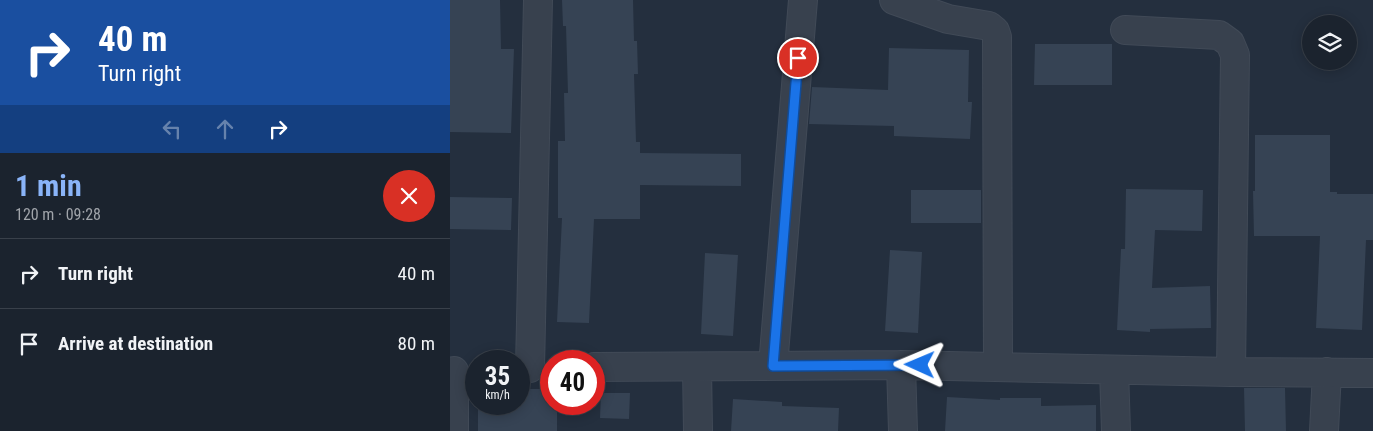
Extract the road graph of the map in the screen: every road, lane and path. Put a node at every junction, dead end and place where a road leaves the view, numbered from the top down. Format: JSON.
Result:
{"nodes":[{"id":1,"x":538,"y":0,"type":"edge"},
{"id":2,"x":803,"y":0,"type":"edge"},
{"id":3,"x":894,"y":0,"type":"edge"},
{"id":4,"x":1125,"y":30,"type":"dead end"},
{"id":5,"x":901,"y":365,"type":"junction"},
{"id":6,"x":773,"y":366,"type":"junction"},
{"id":7,"x":998,"y":366,"type":"junction"},
{"id":8,"x":697,"y":367,"type":"junction"},
{"id":9,"x":534,"y":368,"type":"edge"},
{"id":10,"x":605,"y":368,"type":"edge"},
{"id":11,"x":1114,"y":370,"type":"junction"},
{"id":12,"x":460,"y":371,"type":"edge"},
{"id":13,"x":1231,"y":372,"type":"junction"},
{"id":14,"x":1327,"y":372,"type":"junction"},
{"id":15,"x":1373,"y":373,"type":"edge"},
{"id":16,"x":454,"y":431,"type":"edge"},
{"id":17,"x":698,"y":431,"type":"edge"},
{"id":18,"x":903,"y":431,"type":"edge"},
{"id":19,"x":1116,"y":431,"type":"edge"},
{"id":20,"x":1324,"y":431,"type":"edge"}],
"edges":[{"from":1,"to":9,"type":"street"},
{"from":2,"to":6,"type":"street"},
{"from":3,"to":7,"type":"street"},
{"from":4,"to":13,"type":"street"},
{"from":5,"to":6,"type":"street"},
{"from":5,"to":7,"type":"street"},
{"from":5,"to":18,"type":"street"},
{"from":6,"to":8,"type":"street"},
{"from":7,"to":11,"type":"street"},
{"from":8,"to":10,"type":"street"},
{"from":8,"to":17,"type":"street"},
{"from":11,"to":13,"type":"street"},
{"from":11,"to":19,"type":"street"},
{"from":12,"to":16,"type":"street"},
{"from":13,"to":14,"type":"street"},
{"from":14,"to":15,"type":"street"},
{"from":14,"to":20,"type":"street"}]}
